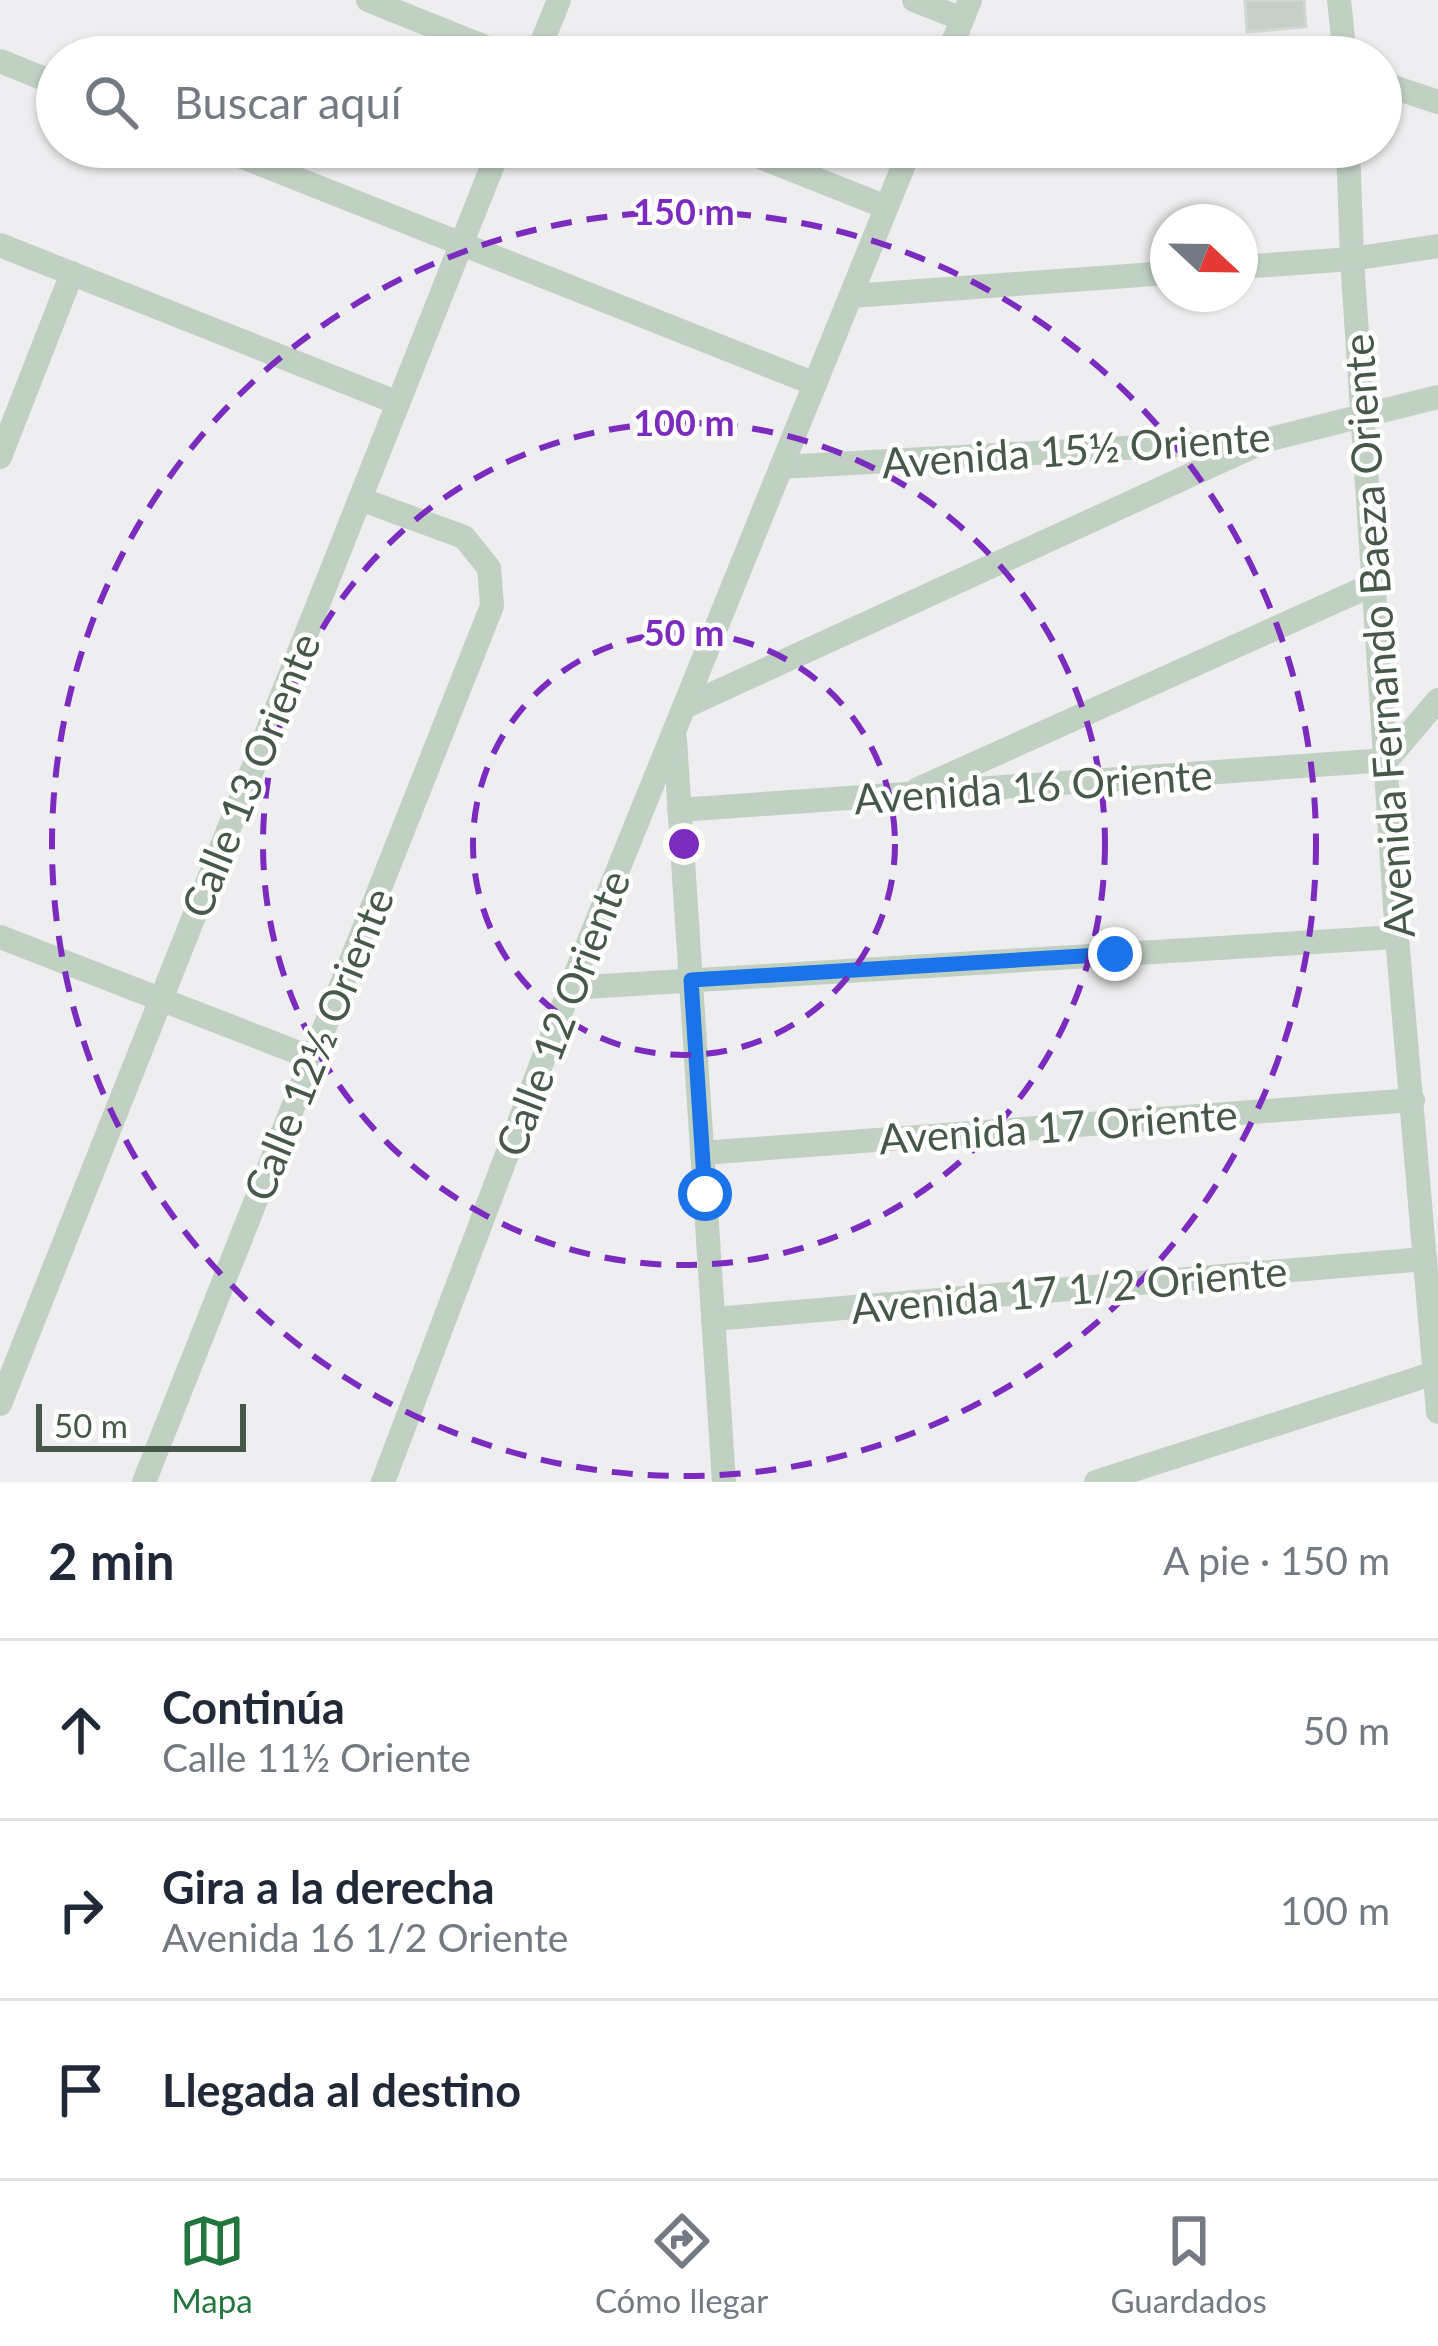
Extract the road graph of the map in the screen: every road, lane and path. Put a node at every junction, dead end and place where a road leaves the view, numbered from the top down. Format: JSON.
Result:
{"nodes":[{"id":1,"x":368,"y":0,"type":"edge"},
{"id":2,"x":559,"y":0,"type":"edge"},
{"id":3,"x":914,"y":0,"type":"edge"},
{"id":4,"x":1339,"y":0,"type":"edge"},
{"id":5,"x":966,"y":9,"type":"edge"},
{"id":6,"x":458,"y":36,"type":"edge"},
{"id":7,"x":544,"y":36,"type":"edge"},
{"id":8,"x":1343,"y":36,"type":"edge"},
{"id":9,"x":0,"y":61,"type":"edge"},
{"id":10,"x":36,"y":76,"type":"edge"},
{"id":11,"x":1402,"y":90,"type":"edge"},
{"id":12,"x":1438,"y":102,"type":"edge"},
{"id":13,"x":270,"y":168,"type":"edge"},
{"id":14,"x":492,"y":168,"type":"edge"},
{"id":15,"x":788,"y":168,"type":"edge"},
{"id":16,"x":902,"y":168,"type":"edge"},
{"id":17,"x":1349,"y":168,"type":"edge"},
{"id":18,"x":886,"y":207,"type":"junction"},
{"id":19,"x":462,"y":244,"type":"junction"},
{"id":20,"x":0,"y":245,"type":"edge"},
{"id":21,"x":1438,"y":246,"type":"edge"},
{"id":22,"x":1352,"y":260,"type":"junction"},
{"id":23,"x":1258,"y":267,"type":"edge"},
{"id":24,"x":72,"y":273,"type":"junction"},
{"id":25,"x":1150,"y":274,"type":"edge"},
{"id":26,"x":850,"y":296,"type":"junction"},
{"id":27,"x":815,"y":384,"type":"junction"},
{"id":28,"x":1438,"y":397,"type":"edge"},
{"id":29,"x":398,"y":403,"type":"junction"},
{"id":30,"x":1365,"y":416,"type":"junction"},
{"id":31,"x":1267,"y":440,"type":"junction"},
{"id":32,"x":0,"y":457,"type":"edge"},
{"id":33,"x":781,"y":467,"type":"junction"},
{"id":34,"x":360,"y":499,"type":"junction"},
{"id":35,"x":1375,"y":584,"type":"junction"},
{"id":36,"x":1438,"y":700,"type":"edge"},
{"id":37,"x":684,"y":707,"type":"junction"},
{"id":38,"x":674,"y":731,"type":"junction"},
{"id":39,"x":1387,"y":760,"type":"junction"},
{"id":40,"x":899,"y":797,"type":"junction"},
{"id":41,"x":679,"y":810,"type":"junction"},
{"id":42,"x":0,"y":937,"type":"edge"},
{"id":43,"x":1397,"y":937,"type":"junction"},
{"id":44,"x":691,"y":980,"type":"junction"},
{"id":45,"x":570,"y":988,"type":"junction"},
{"id":46,"x":161,"y":999,"type":"junction"},
{"id":47,"x":313,"y":1058,"type":"junction"},
{"id":48,"x":1413,"y":1100,"type":"junction"},
{"id":49,"x":702,"y":1153,"type":"junction"},
{"id":50,"x":1425,"y":1258,"type":"junction"},
{"id":51,"x":713,"y":1319,"type":"junction"},
{"id":52,"x":1437,"y":1372,"type":"edge"},
{"id":53,"x":0,"y":1403,"type":"edge"},
{"id":54,"x":1438,"y":1412,"type":"edge"},
{"id":55,"x":144,"y":1482,"type":"edge"},
{"id":56,"x":383,"y":1482,"type":"edge"},
{"id":57,"x":724,"y":1482,"type":"edge"},
{"id":58,"x":1096,"y":1482,"type":"edge"}],
"edges":[{"from":1,"to":6,"type":"street"},
{"from":2,"to":7,"type":"street"},
{"from":3,"to":5,"type":"street"},
{"from":4,"to":8,"type":"street"},
{"from":9,"to":10,"type":"street"},
{"from":11,"to":12,"type":"street"},
{"from":13,"to":19,"type":"street"},
{"from":14,"to":19,"type":"street","name":"Calle 13 Oriente"},
{"from":15,"to":18,"type":"street"},
{"from":16,"to":18,"type":"street","name":"Calle 12 Oriente"},
{"from":17,"to":22,"type":"street","name":"Avenida Fernando Baeza Oriente"},
{"from":18,"to":26,"type":"street","name":"Calle 12 Oriente"},
{"from":19,"to":27,"type":"street"},
{"from":19,"to":29,"type":"street","name":"Calle 13 Oriente"},
{"from":20,"to":24,"type":"street"},
{"from":21,"to":22,"type":"street"},
{"from":22,"to":23,"type":"street"},
{"from":22,"to":30,"type":"street","name":"Avenida Fernando Baeza Oriente"},
{"from":24,"to":29,"type":"street"},
{"from":24,"to":32,"type":"street"},
{"from":25,"to":26,"type":"street"},
{"from":26,"to":27,"type":"street","name":"Calle 12 Oriente"},
{"from":27,"to":33,"type":"street","name":"Calle 12 Oriente"},
{"from":28,"to":30,"type":"street","name":"Avenida 15½ Oriente"},
{"from":29,"to":34,"type":"street","name":"Calle 13 Oriente"},
{"from":30,"to":31,"type":"street","name":"Avenida 15½ Oriente"},
{"from":30,"to":35,"type":"street","name":"Avenida Fernando Baeza Oriente"},
{"from":31,"to":33,"type":"street","name":"Avenida 15½ Oriente"},
{"from":31,"to":37,"type":"street"},
{"from":33,"to":37,"type":"street","name":"Calle 12 Oriente"},
{"from":34,"to":46,"type":"street","name":"Calle 13 Oriente"},
{"from":34,"to":47,"type":"street","name":"Calle 12½ Oriente"},
{"from":35,"to":39,"type":"street","name":"Avenida Fernando Baeza Oriente"},
{"from":35,"to":40,"type":"street"},
{"from":36,"to":39,"type":"street"},
{"from":37,"to":38,"type":"street","name":"Calle 12 Oriente"},
{"from":38,"to":41,"type":"street"},
{"from":38,"to":45,"type":"street","name":"Calle 12 Oriente"},
{"from":39,"to":40,"type":"street","name":"Avenida 16 Oriente"},
{"from":39,"to":43,"type":"street","name":"Avenida Fernando Baeza Oriente"},
{"from":40,"to":41,"type":"street","name":"Avenida 16 Oriente"},
{"from":41,"to":44,"type":"street"},
{"from":42,"to":46,"type":"street"},
{"from":43,"to":44,"type":"street"},
{"from":43,"to":48,"type":"street","name":"Avenida Fernando Baeza Oriente"},
{"from":44,"to":45,"type":"street"},
{"from":44,"to":49,"type":"street"},
{"from":45,"to":56,"type":"street","name":"Calle 12 Oriente"},
{"from":46,"to":47,"type":"street"},
{"from":46,"to":53,"type":"street","name":"Calle 13 Oriente"},
{"from":47,"to":55,"type":"street","name":"Calle 12½ Oriente"},
{"from":48,"to":49,"type":"street","name":"Avenida 17 Oriente"},
{"from":48,"to":50,"type":"street","name":"Avenida Fernando Baeza Oriente"},
{"from":49,"to":51,"type":"street"},
{"from":50,"to":51,"type":"street","name":"Avenida 17 1/2 Oriente"},
{"from":50,"to":52,"type":"street","name":"Avenida Fernando Baeza Oriente"},
{"from":51,"to":57,"type":"street"},
{"from":52,"to":54,"type":"street","name":"Avenida Fernando Baeza Oriente"},
{"from":52,"to":58,"type":"street"}]}
